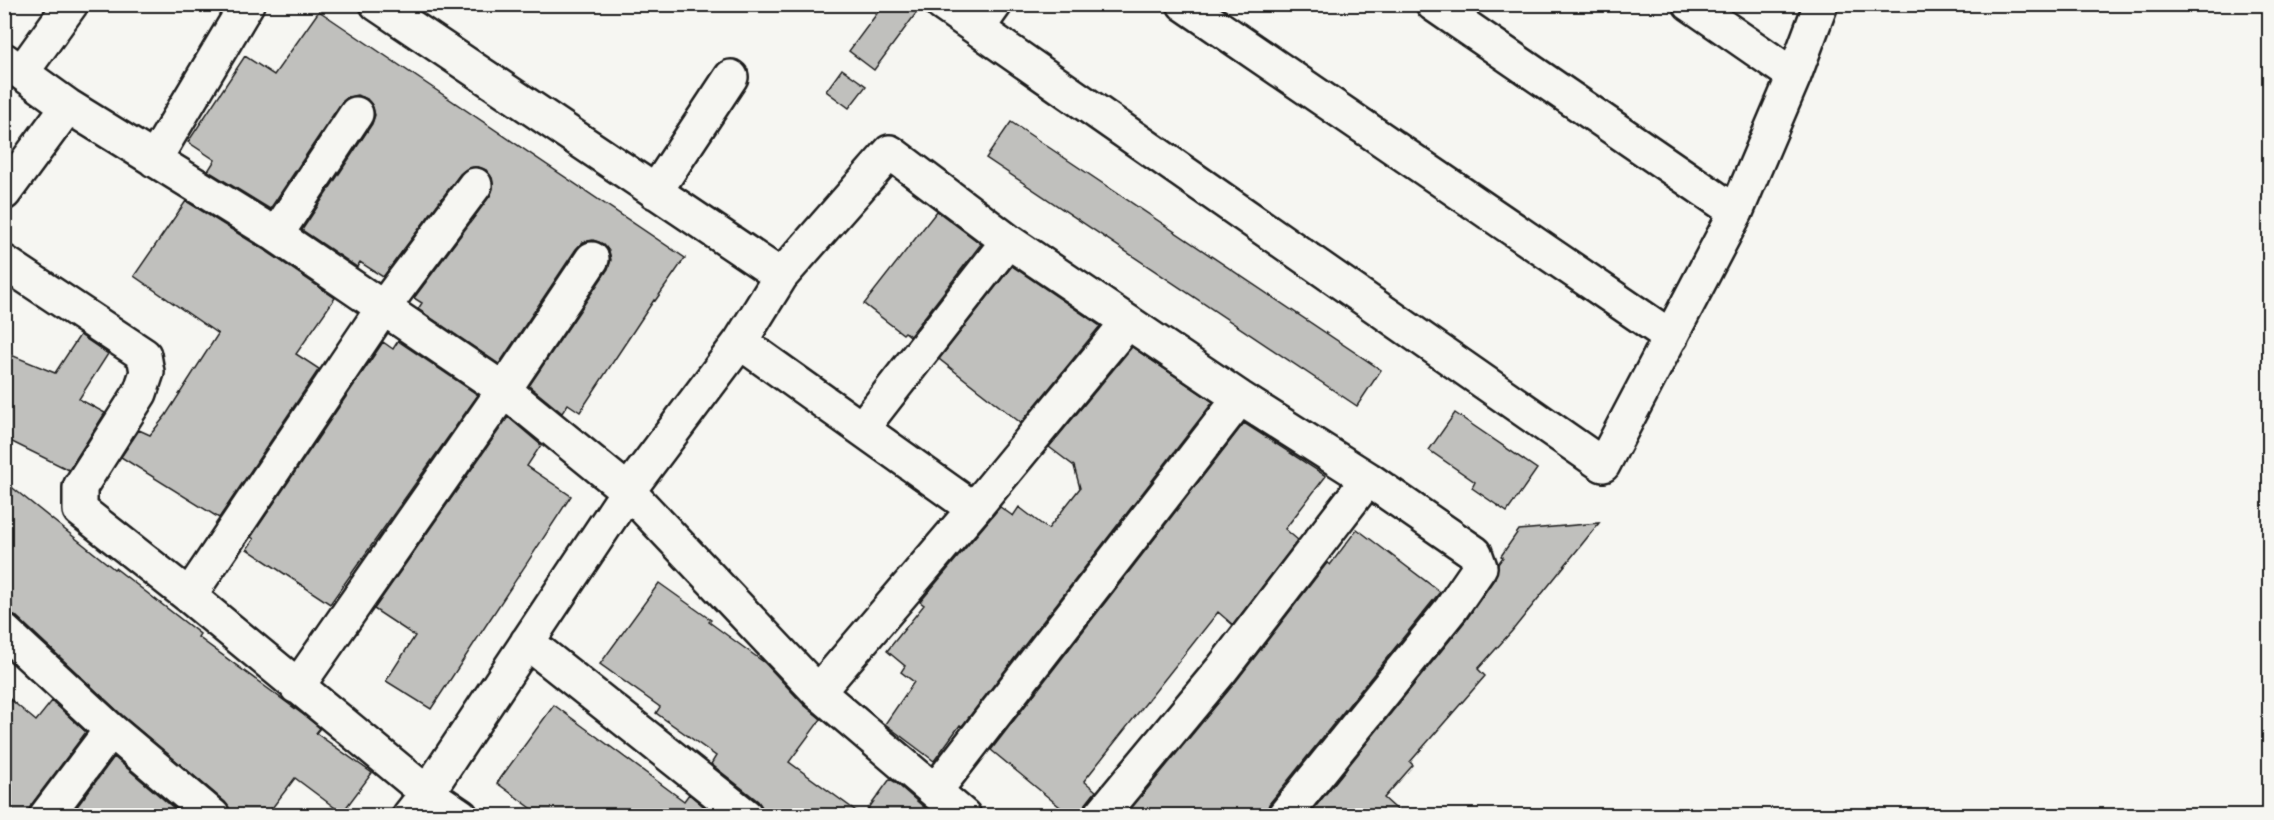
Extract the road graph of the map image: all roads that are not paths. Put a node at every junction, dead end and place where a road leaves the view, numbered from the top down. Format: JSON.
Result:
{"nodes":[{"id":1,"x":71,"y":4,"type":"edge"},
{"id":2,"x":247,"y":4,"type":"edge"},
{"id":3,"x":377,"y":4,"type":"edge"},
{"id":4,"x":942,"y":4,"type":"edge"},
{"id":5,"x":1184,"y":4,"type":"edge"},
{"id":6,"x":1433,"y":4,"type":"edge"},
{"id":7,"x":1690,"y":4,"type":"edge"},
{"id":8,"x":1821,"y":4,"type":"edge"},
{"id":9,"x":986,"y":16,"type":"edge"},
{"id":10,"x":14,"y":66,"type":"edge"},
{"id":11,"x":1794,"y":76,"type":"junction"},
{"id":12,"x":731,"y":77,"type":"dead end"},
{"id":13,"x":68,"y":106,"type":"junction"},
{"id":14,"x":356,"y":114,"type":"dead end"},
{"id":15,"x":154,"y":160,"type":"junction"},
{"id":16,"x":475,"y":185,"type":"dead end"},
{"id":17,"x":655,"y":192,"type":"junction"},
{"id":18,"x":4,"y":193,"type":"edge"},
{"id":19,"x":1736,"y":212,"type":"junction"},
{"id":20,"x":276,"y":235,"type":"junction"},
{"id":21,"x":1008,"y":241,"type":"junction"},
{"id":22,"x":592,"y":259,"type":"dead end"},
{"id":23,"x":4,"y":262,"type":"edge"},
{"id":24,"x":780,"y":276,"type":"junction"},
{"id":25,"x":382,"y":308,"type":"junction"},
{"id":26,"x":1128,"y":322,"type":"junction"},
{"id":27,"x":1671,"y":337,"type":"junction"},
{"id":28,"x":740,"y":342,"type":"junction"},
{"id":29,"x":504,"y":390,"type":"junction"},
{"id":30,"x":1240,"y":399,"type":"junction"},
{"id":31,"x":862,"y":428,"type":"junction"},
{"id":32,"x":1368,"y":479,"type":"junction"},
{"id":33,"x":628,"y":491,"type":"junction"},
{"id":34,"x":974,"y":509,"type":"junction"},
{"id":35,"x":189,"y":596,"type":"junction"},
{"id":36,"x":5,"y":633,"type":"edge"},
{"id":37,"x":527,"y":642,"type":"junction"},
{"id":38,"x":297,"y":687,"type":"junction"},
{"id":39,"x":818,"y":692,"type":"junction"},
{"id":40,"x":111,"y":730,"type":"junction"},
{"id":41,"x":935,"y":791,"type":"junction"},
{"id":42,"x":418,"y":804,"type":"edge"},
{"id":43,"x":46,"y":816,"type":"edge"},
{"id":44,"x":213,"y":816,"type":"edge"},
{"id":45,"x":461,"y":816,"type":"edge"},
{"id":46,"x":746,"y":816,"type":"edge"},
{"id":47,"x":964,"y":816,"type":"edge"},
{"id":48,"x":1100,"y":816,"type":"edge"},
{"id":49,"x":1284,"y":816,"type":"edge"}],
"edges":[{"from":1,"to":10,"type":"street"},
{"from":2,"to":15,"type":"street"},
{"from":3,"to":17,"type":"street"},
{"from":4,"to":9,"type":"street"},
{"from":5,"to":27,"type":"street"},
{"from":6,"to":19,"type":"street"},
{"from":7,"to":11,"type":"street"},
{"from":8,"to":11,"type":"street"},
{"from":9,"to":27,"type":"street"},
{"from":10,"to":13,"type":"street"},
{"from":11,"to":19,"type":"street"},
{"from":12,"to":17,"type":"street"},
{"from":13,"to":15,"type":"street"},
{"from":13,"to":18,"type":"street"},
{"from":14,"to":20,"type":"street"},
{"from":15,"to":20,"type":"street"},
{"from":16,"to":25,"type":"street"},
{"from":17,"to":24,"type":"street"},
{"from":19,"to":27,"type":"street"},
{"from":20,"to":25,"type":"street"},
{"from":21,"to":24,"type":"street"},
{"from":21,"to":26,"type":"street"},
{"from":21,"to":31,"type":"street"},
{"from":22,"to":29,"type":"street"},
{"from":23,"to":35,"type":"street"},
{"from":24,"to":28,"type":"street"},
{"from":25,"to":29,"type":"street"},
{"from":25,"to":35,"type":"street"},
{"from":26,"to":30,"type":"street"},
{"from":26,"to":34,"type":"street"},
{"from":28,"to":31,"type":"street"},
{"from":28,"to":33,"type":"street"},
{"from":29,"to":33,"type":"street"},
{"from":29,"to":38,"type":"street"},
{"from":30,"to":32,"type":"street"},
{"from":30,"to":41,"type":"street"},
{"from":31,"to":34,"type":"street"},
{"from":32,"to":48,"type":"street"},
{"from":32,"to":49,"type":"street"},
{"from":33,"to":37,"type":"street"},
{"from":33,"to":39,"type":"street"},
{"from":34,"to":39,"type":"street"},
{"from":35,"to":38,"type":"street"},
{"from":36,"to":40,"type":"street"},
{"from":37,"to":42,"type":"street"},
{"from":37,"to":46,"type":"street"},
{"from":38,"to":42,"type":"street"},
{"from":39,"to":41,"type":"street"},
{"from":40,"to":43,"type":"street"},
{"from":40,"to":44,"type":"street"},
{"from":41,"to":47,"type":"street"},
{"from":42,"to":45,"type":"street"}]}
